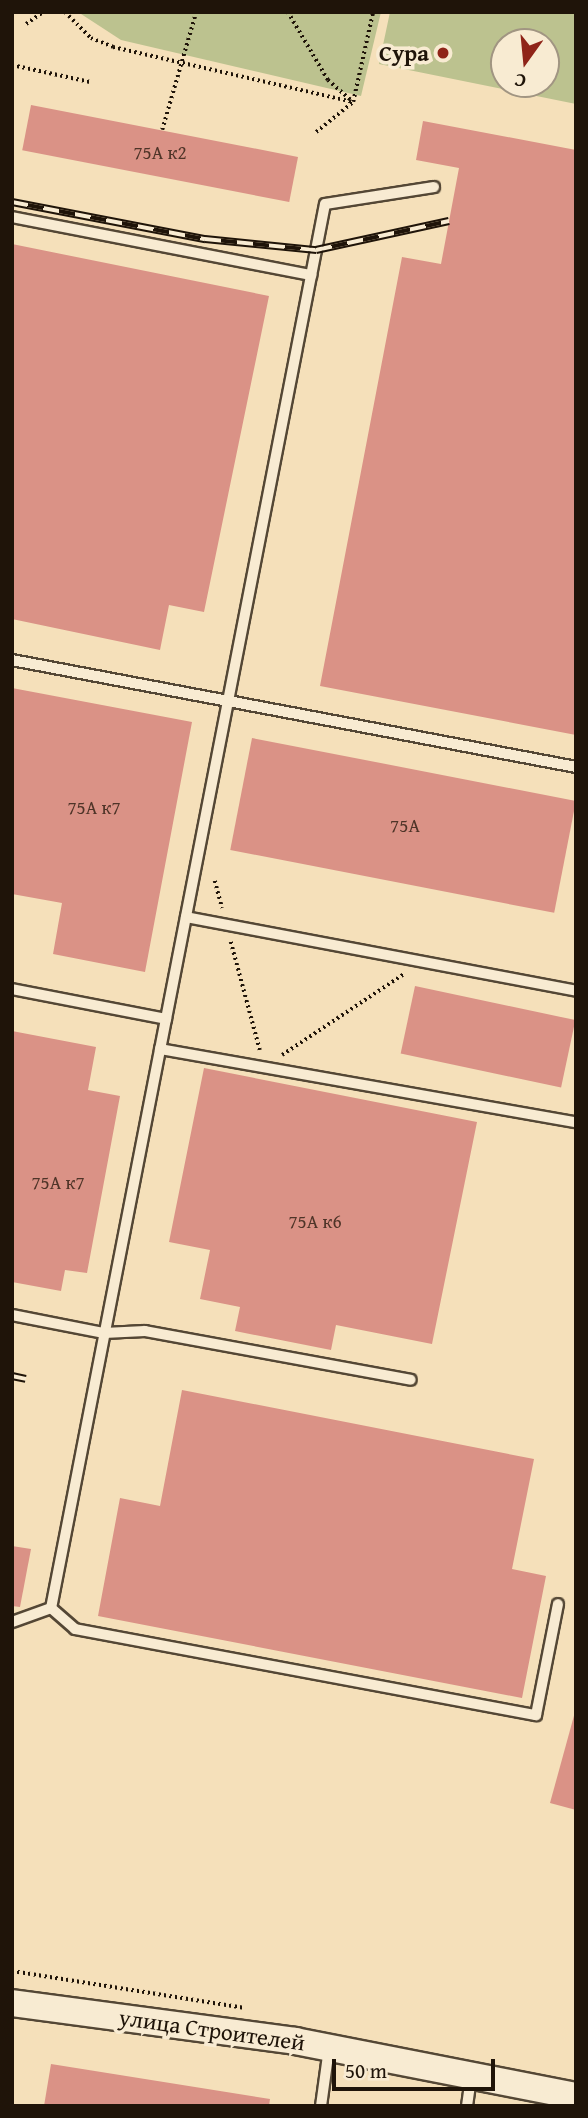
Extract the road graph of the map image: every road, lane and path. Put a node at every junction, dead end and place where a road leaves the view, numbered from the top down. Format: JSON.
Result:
{"nodes":[{"id":1,"x":43,"y":12,"type":"edge"},
{"id":2,"x":65,"y":12,"type":"edge"},
{"id":3,"x":196,"y":12,"type":"edge"},
{"id":4,"x":288,"y":12,"type":"edge"},
{"id":5,"x":373,"y":12,"type":"edge"},
{"id":6,"x":26,"y":24,"type":"dead end"},
{"id":7,"x":181,"y":64,"type":"junction"},
{"id":8,"x":12,"y":65,"type":"edge"},
{"id":9,"x":90,"y":82,"type":"dead end"},
{"id":10,"x":353,"y":102,"type":"junction"},
{"id":11,"x":162,"y":130,"type":"dead end"},
{"id":12,"x":316,"y":132,"type":"dead end"},
{"id":13,"x":433,"y":187,"type":"dead end"},
{"id":14,"x":12,"y":217,"type":"edge"},
{"id":15,"x":311,"y":275,"type":"junction"},
{"id":16,"x":12,"y":660,"type":"edge"},
{"id":17,"x":228,"y":701,"type":"junction"},
{"id":18,"x":576,"y":766,"type":"edge"},
{"id":19,"x":215,"y":881,"type":"dead end"},
{"id":20,"x":186,"y":917,"type":"junction"},
{"id":21,"x":226,"y":923,"type":"junction"},
{"id":22,"x":423,"y":961,"type":"junction"},
{"id":23,"x":12,"y":989,"type":"edge"},
{"id":24,"x":576,"y":990,"type":"edge"},
{"id":25,"x":166,"y":1019,"type":"junction"},
{"id":26,"x":160,"y":1049,"type":"junction"},
{"id":27,"x":264,"y":1067,"type":"junction"},
{"id":28,"x":576,"y":1122,"type":"edge"},
{"id":29,"x":12,"y":1315,"type":"edge"},
{"id":30,"x":104,"y":1334,"type":"junction"},
{"id":31,"x":411,"y":1380,"type":"dead end"},
{"id":32,"x":558,"y":1604,"type":"dead end"},
{"id":33,"x":51,"y":1608,"type":"junction"},
{"id":34,"x":12,"y":1622,"type":"edge"},
{"id":35,"x":12,"y":2003,"type":"edge"},
{"id":36,"x":329,"y":2048,"type":"junction"},
{"id":37,"x":472,"y":2076,"type":"junction"},
{"id":38,"x":576,"y":2096,"type":"edge"},
{"id":39,"x":321,"y":2106,"type":"edge"},
{"id":40,"x":467,"y":2106,"type":"edge"}],
"edges":[{"from":1,"to":6,"type":"path"},
{"from":2,"to":7,"type":"path"},
{"from":3,"to":7,"type":"path"},
{"from":4,"to":10,"type":"path"},
{"from":5,"to":10,"type":"path"},
{"from":7,"to":10,"type":"path"},
{"from":7,"to":11,"type":"path"},
{"from":8,"to":9,"type":"path"},
{"from":10,"to":12,"type":"path"},
{"from":13,"to":15,"type":"lane"},
{"from":14,"to":15,"type":"lane"},
{"from":15,"to":17,"type":"lane"},
{"from":16,"to":17,"type":"lane"},
{"from":17,"to":18,"type":"lane"},
{"from":17,"to":20,"type":"lane"},
{"from":19,"to":21,"type":"path"},
{"from":20,"to":21,"type":"lane"},
{"from":20,"to":25,"type":"lane"},
{"from":21,"to":22,"type":"lane"},
{"from":21,"to":27,"type":"path"},
{"from":22,"to":24,"type":"lane"},
{"from":22,"to":27,"type":"path"},
{"from":23,"to":25,"type":"lane"},
{"from":25,"to":26,"type":"lane"},
{"from":26,"to":27,"type":"lane"},
{"from":26,"to":30,"type":"lane"},
{"from":27,"to":28,"type":"lane"},
{"from":29,"to":30,"type":"lane"},
{"from":30,"to":31,"type":"lane"},
{"from":30,"to":33,"type":"lane"},
{"from":32,"to":33,"type":"lane"},
{"from":33,"to":34,"type":"lane"},
{"from":35,"to":36,"type":"main road","name":"улица Строителей"},
{"from":36,"to":37,"type":"main road","name":"улица Строителей"},
{"from":36,"to":39,"type":"lane"},
{"from":37,"to":38,"type":"main road","name":"улица Строителей"},
{"from":37,"to":40,"type":"lane"}]}
